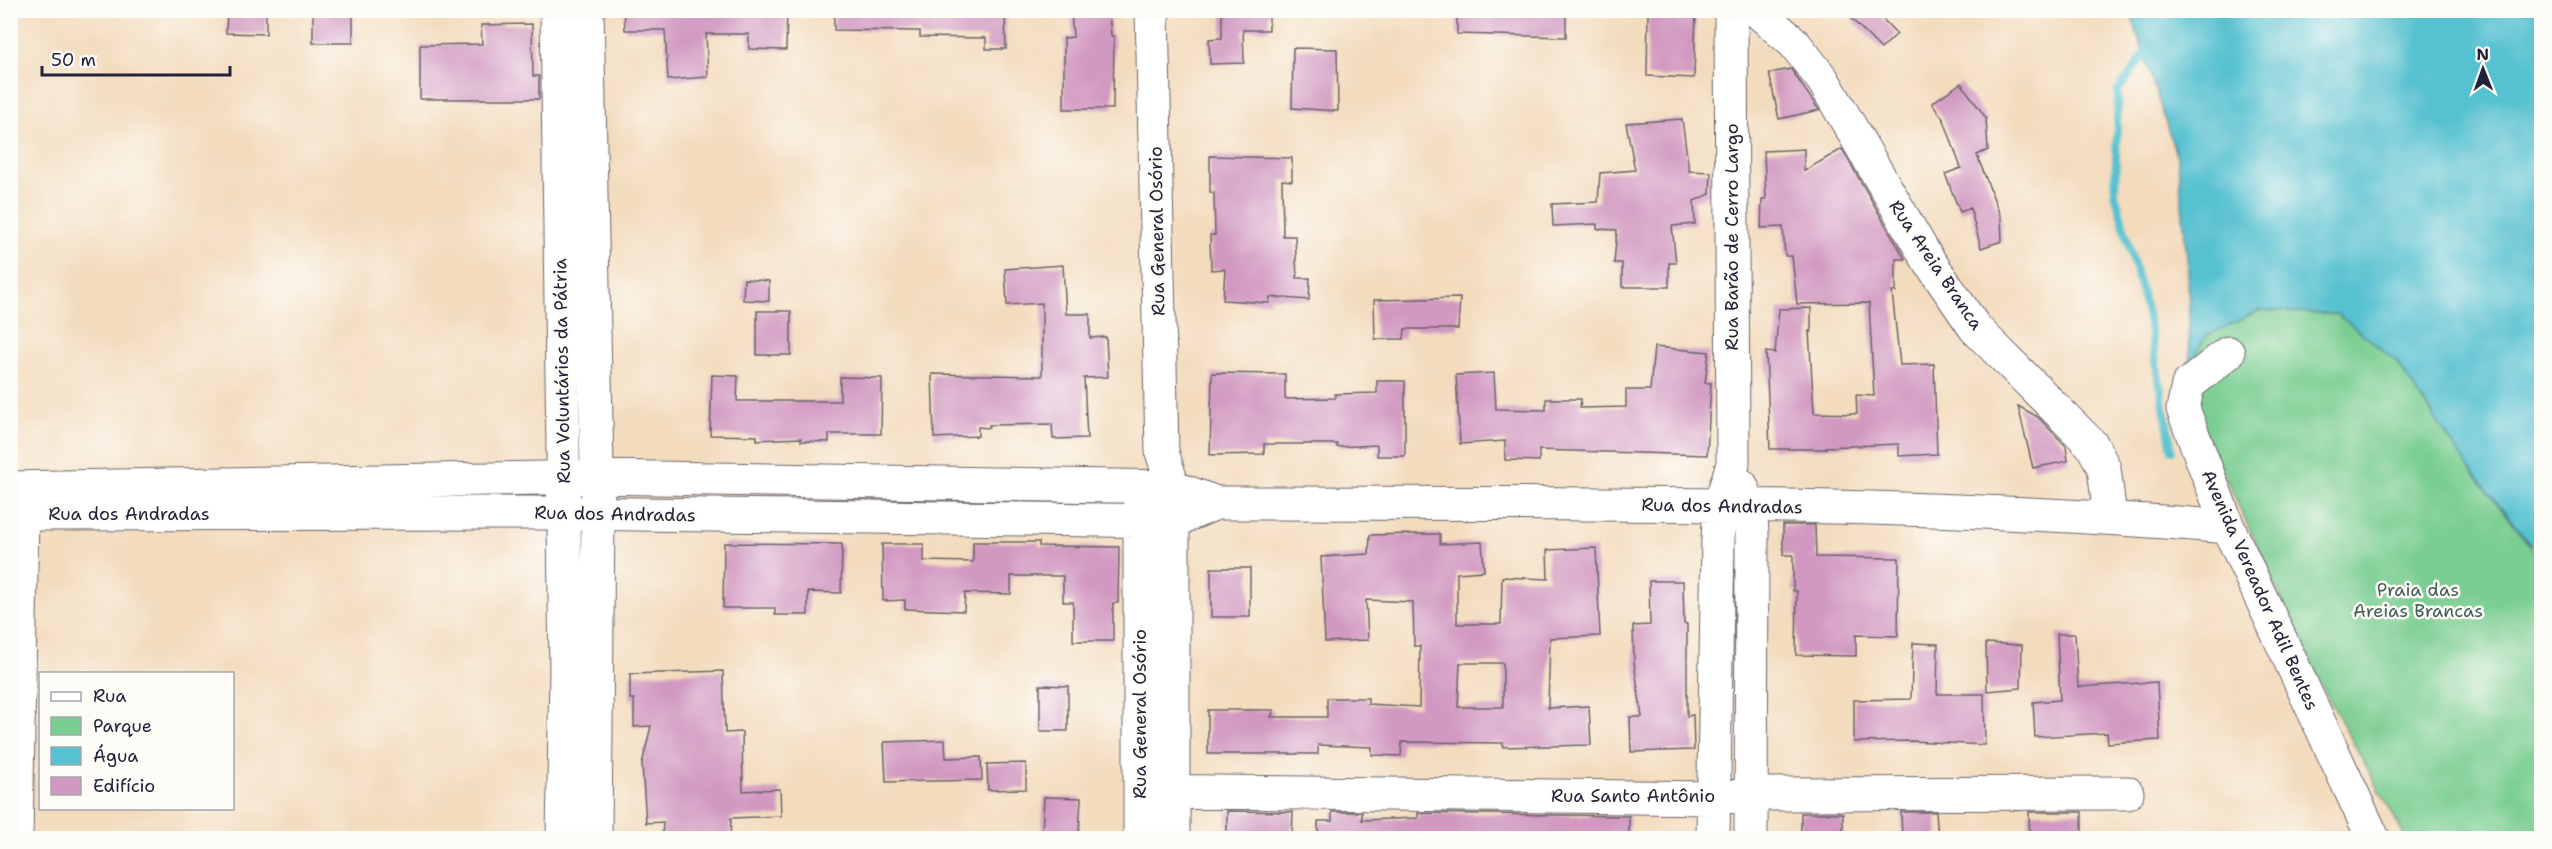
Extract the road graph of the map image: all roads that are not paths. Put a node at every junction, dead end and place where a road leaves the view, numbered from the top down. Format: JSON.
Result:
{"nodes":[{"id":1,"x":556,"y":10,"type":"edge"},
{"id":2,"x":587,"y":10,"type":"edge"},
{"id":3,"x":1152,"y":10,"type":"edge"},
{"id":4,"x":1731,"y":10,"type":"edge"},
{"id":5,"x":1756,"y":10,"type":"edge"},
{"id":6,"x":574,"y":134,"type":"junction"},
{"id":7,"x":594,"y":341,"type":"junction"},
{"id":8,"x":562,"y":343,"type":"junction"},
{"id":9,"x":2228,"y":353,"type":"dead end"},
{"id":10,"x":1162,"y":452,"type":"junction"},
{"id":11,"x":598,"y":477,"type":"junction"},
{"id":12,"x":564,"y":478,"type":"junction"},
{"id":13,"x":398,"y":481,"type":"junction"},
{"id":14,"x":965,"y":484,"type":"junction"},
{"id":15,"x":1173,"y":487,"type":"junction"},
{"id":16,"x":1141,"y":488,"type":"junction"},
{"id":17,"x":15,"y":496,"type":"edge"},
{"id":18,"x":206,"y":499,"type":"junction"},
{"id":19,"x":1216,"y":503,"type":"junction"},
{"id":20,"x":1735,"y":505,"type":"junction"},
{"id":21,"x":401,"y":513,"type":"junction"},
{"id":22,"x":563,"y":513,"type":"junction"},
{"id":23,"x":598,"y":514,"type":"junction"},
{"id":24,"x":2110,"y":517,"type":"junction"},
{"id":25,"x":966,"y":518,"type":"junction"},
{"id":26,"x":1140,"y":520,"type":"junction"},
{"id":27,"x":1173,"y":521,"type":"junction"},
{"id":28,"x":2228,"y":527,"type":"junction"},
{"id":29,"x":581,"y":699,"type":"junction"},
{"id":30,"x":1140,"y":790,"type":"junction"},
{"id":31,"x":1173,"y":792,"type":"junction"},
{"id":32,"x":2127,"y":793,"type":"dead end"},
{"id":33,"x":1751,"y":794,"type":"junction"},
{"id":34,"x":1712,"y":798,"type":"junction"},
{"id":35,"x":16,"y":838,"type":"edge"},
{"id":36,"x":563,"y":838,"type":"edge"},
{"id":37,"x":595,"y":838,"type":"edge"},
{"id":38,"x":1140,"y":838,"type":"edge"},
{"id":39,"x":1173,"y":838,"type":"edge"},
{"id":40,"x":1713,"y":838,"type":"edge"},
{"id":41,"x":1751,"y":838,"type":"edge"},
{"id":42,"x":2373,"y":838,"type":"edge"}],
"edges":[{"from":1,"to":6,"type":"street","name":"Rua Voluntários da Pátria"},
{"from":2,"to":6,"type":"street","name":"Rua Voluntários da Pátria"},
{"from":3,"to":10,"type":"street","name":"Rua General Osório"},
{"from":4,"to":20,"type":"street","name":"Rua Barão de Cerro Largo"},
{"from":5,"to":24,"type":"street","name":"Rua Areia Branca"},
{"from":6,"to":7,"type":"street","name":"Rua Voluntários da Pátria"},
{"from":6,"to":8,"type":"street","name":"Rua Voluntários da Pátria"},
{"from":7,"to":8,"type":"street"},
{"from":7,"to":11,"type":"street","name":"Rua Voluntários da Pátria"},
{"from":8,"to":12,"type":"street","name":"Rua Voluntários da Pátria"},
{"from":9,"to":28,"type":"street","name":"Avenida Vereador Adil Bentes"},
{"from":10,"to":15,"type":"street","name":"Rua General Osório"},
{"from":10,"to":16,"type":"street","name":"Rua General Osório"},
{"from":11,"to":12,"type":"street","name":"Rua dos Andradas"},
{"from":11,"to":14,"type":"street","name":"Rua dos Andradas"},
{"from":11,"to":23,"type":"street","name":"Rua Voluntários da Pátria"},
{"from":12,"to":13,"type":"street","name":"Rua dos Andradas"},
{"from":12,"to":22,"type":"street","name":"Rua Voluntários da Pátria"},
{"from":13,"to":18,"type":"street","name":"Rua dos Andradas"},
{"from":13,"to":21,"type":"street"},
{"from":14,"to":16,"type":"street","name":"Rua dos Andradas"},
{"from":14,"to":25,"type":"street"},
{"from":15,"to":16,"type":"street","name":"Rua dos Andradas"},
{"from":15,"to":19,"type":"street","name":"Rua dos Andradas"},
{"from":15,"to":27,"type":"street","name":"Rua General Osório"},
{"from":16,"to":26,"type":"street","name":"Rua General Osório"},
{"from":17,"to":18,"type":"street","name":"Rua dos Andradas"},
{"from":17,"to":35,"type":"street"},
{"from":18,"to":21,"type":"street","name":"Rua dos Andradas"},
{"from":19,"to":20,"type":"street","name":"Rua dos Andradas"},
{"from":19,"to":27,"type":"street","name":"Rua dos Andradas"},
{"from":20,"to":24,"type":"street","name":"Rua dos Andradas"},
{"from":20,"to":33,"type":"street","name":"Rua Barão de Cerro Largo"},
{"from":20,"to":34,"type":"street","name":"Rua Barão de Cerro Largo"},
{"from":21,"to":22,"type":"street","name":"Rua dos Andradas"},
{"from":22,"to":23,"type":"street","name":"Rua dos Andradas"},
{"from":22,"to":29,"type":"street","name":"Rua Voluntários da Pátria"},
{"from":23,"to":25,"type":"street","name":"Rua dos Andradas"},
{"from":23,"to":29,"type":"street","name":"Rua Voluntários da Pátria"},
{"from":24,"to":28,"type":"street","name":"Rua dos Andradas"},
{"from":25,"to":26,"type":"street","name":"Rua dos Andradas"},
{"from":26,"to":27,"type":"street","name":"Rua dos Andradas"},
{"from":26,"to":30,"type":"street","name":"Rua General Osório"},
{"from":27,"to":31,"type":"street","name":"Rua General Osório"},
{"from":28,"to":42,"type":"street","name":"Avenida Vereador Adil Bentes"},
{"from":29,"to":36,"type":"street","name":"Rua Voluntários da Pátria"},
{"from":29,"to":37,"type":"street","name":"Rua Voluntários da Pátria"},
{"from":30,"to":31,"type":"street","name":"Rua Santo Antônio"},
{"from":30,"to":38,"type":"street","name":"Rua General Osório"},
{"from":31,"to":34,"type":"street","name":"Rua Santo Antônio"},
{"from":31,"to":39,"type":"street","name":"Rua General Osório"},
{"from":32,"to":33,"type":"street","name":"Rua Santo Antônio"},
{"from":33,"to":34,"type":"street","name":"Rua Santo Antônio"},
{"from":33,"to":41,"type":"street","name":"Rua Barão de Cerro Largo"},
{"from":34,"to":40,"type":"street","name":"Rua Barão de Cerro Largo"}]}
